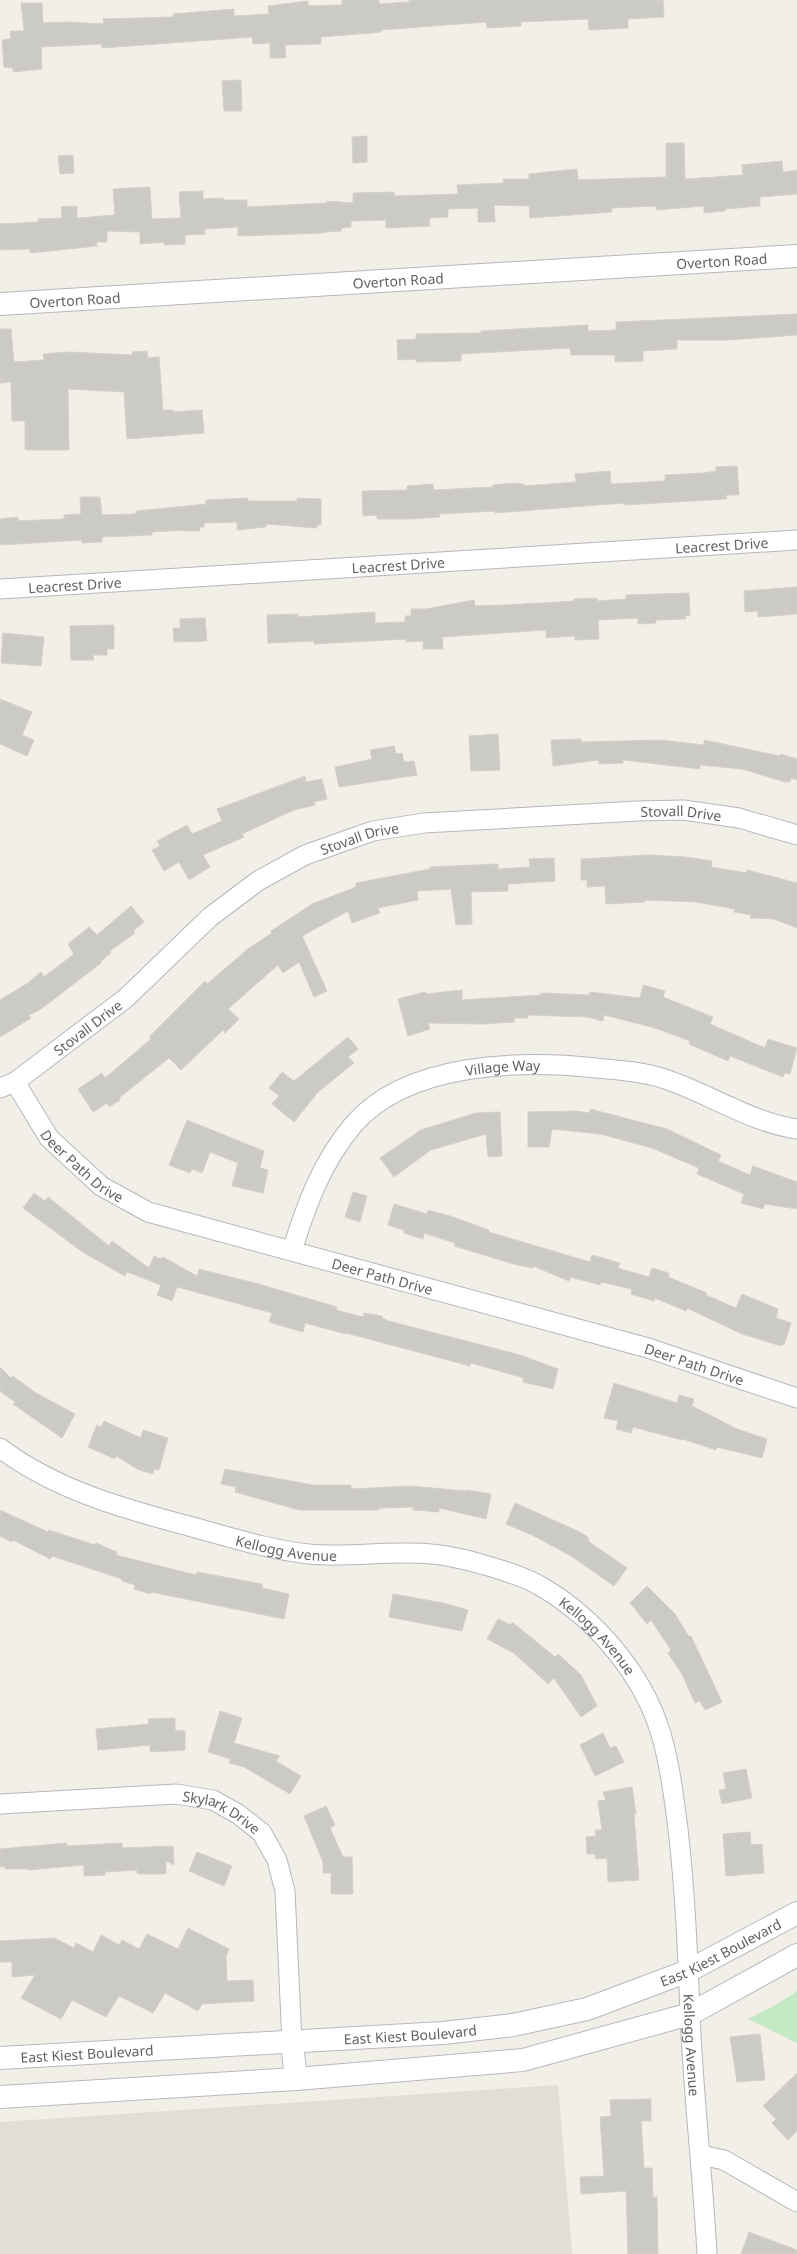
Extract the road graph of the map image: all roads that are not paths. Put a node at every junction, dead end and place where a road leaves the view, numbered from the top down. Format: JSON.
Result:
{"nodes":[{"id":1,"x":797,"y":256,"type":"edge"},
{"id":2,"x":0,"y":304,"type":"edge"},
{"id":3,"x":797,"y":540,"type":"edge"},
{"id":4,"x":0,"y":589,"type":"edge"},
{"id":5,"x":797,"y":835,"type":"edge"},
{"id":6,"x":7,"y":1085,"type":"edge"},
{"id":7,"x":797,"y":1129,"type":"edge"},
{"id":8,"x":292,"y":1251,"type":"junction"},
{"id":9,"x":797,"y":1398,"type":"edge"},
{"id":10,"x":0,"y":1448,"type":"edge"},
{"id":11,"x":0,"y":1804,"type":"edge"},
{"id":12,"x":797,"y":1913,"type":"edge"},
{"id":13,"x":797,"y":1955,"type":"edge"},
{"id":14,"x":688,"y":1971,"type":"junction"},
{"id":15,"x":690,"y":2014,"type":"junction"},
{"id":16,"x":292,"y":2042,"type":"junction"},
{"id":17,"x":0,"y":2058,"type":"edge"},
{"id":18,"x":296,"y":2079,"type":"junction"},
{"id":19,"x":0,"y":2097,"type":"edge"},
{"id":20,"x":701,"y":2155,"type":"junction"},
{"id":21,"x":797,"y":2202,"type":"edge"},
{"id":22,"x":707,"y":2254,"type":"edge"}],
"edges":[{"from":1,"to":2,"type":"main road","name":"Overton Road"},
{"from":3,"to":4,"type":"street","name":"Leacrest Drive"},
{"from":5,"to":6,"type":"street","name":"Stovall Drive"},
{"from":6,"to":8,"type":"street","name":"Deer Path Drive"},
{"from":7,"to":8,"type":"street","name":"Village Way"},
{"from":8,"to":9,"type":"street","name":"Deer Path Drive"},
{"from":10,"to":14,"type":"street","name":"Kellogg Avenue"},
{"from":11,"to":16,"type":"street","name":"Skylark Drive"},
{"from":12,"to":14,"type":"main road","name":"East Kiest Boulevard"},
{"from":13,"to":15,"type":"main road"},
{"from":14,"to":15,"type":"street","name":"Kellogg Avenue"},
{"from":14,"to":16,"type":"main road","name":"East Kiest Boulevard"},
{"from":15,"to":18,"type":"main road"},
{"from":15,"to":20,"type":"street","name":"Kellogg Avenue"},
{"from":16,"to":17,"type":"main road","name":"East Kiest Boulevard"},
{"from":16,"to":18,"type":"main road","name":"Skylark Drive"},
{"from":18,"to":19,"type":"main road"},
{"from":20,"to":21,"type":"street"},
{"from":20,"to":22,"type":"street","name":"Kellogg Avenue"}]}
